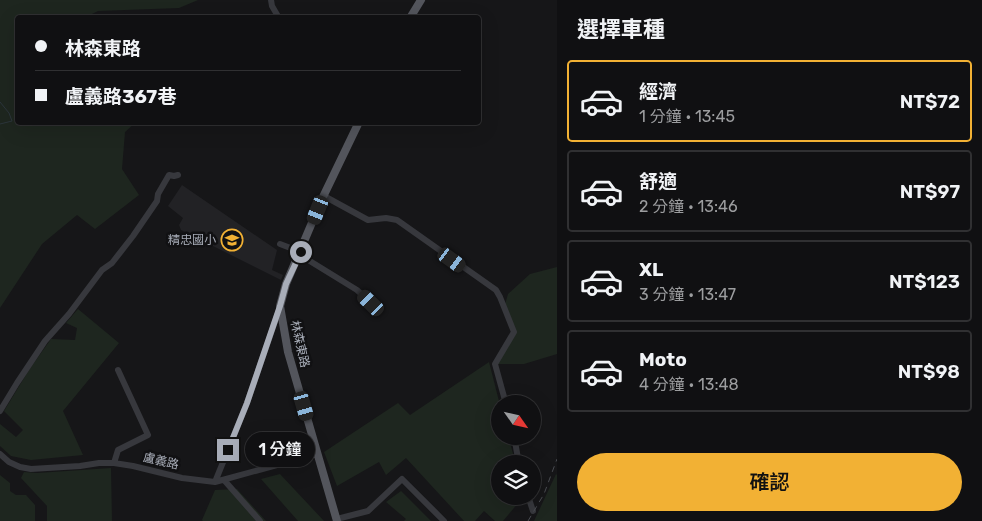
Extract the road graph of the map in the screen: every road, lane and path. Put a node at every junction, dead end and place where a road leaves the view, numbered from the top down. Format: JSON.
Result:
{"nodes":[{"id":1,"x":271,"y":0,"type":"edge"},
{"id":2,"x":421,"y":0,"type":"edge"},
{"id":3,"x":277,"y":15,"type":"edge"},
{"id":4,"x":412,"y":15,"type":"edge"},
{"id":5,"x":358,"y":125,"type":"edge"},
{"id":6,"x":178,"y":175,"type":"dead end"},
{"id":7,"x":324,"y":196,"type":"junction"},
{"id":8,"x":280,"y":244,"type":"dead end"},
{"id":9,"x":300,"y":253,"type":"junction"},
{"id":10,"x":371,"y":303,"type":"dead end"},
{"id":11,"x":280,"y":306,"type":"junction"},
{"id":12,"x":118,"y":370,"type":"dead end"},
{"id":13,"x":504,"y":395,"type":"edge"},
{"id":14,"x":0,"y":411,"type":"edge"},
{"id":15,"x":0,"y":454,"type":"edge"},
{"id":16,"x":318,"y":454,"type":"junction"},
{"id":17,"x":114,"y":463,"type":"junction"},
{"id":18,"x":224,"y":480,"type":"junction"},
{"id":19,"x":215,"y":482,"type":"junction"},
{"id":20,"x":531,"y":505,"type":"edge"},
{"id":21,"x":533,"y":511,"type":"dead end"},
{"id":22,"x":337,"y":520,"type":"edge"},
{"id":23,"x":260,"y":521,"type":"edge"},
{"id":24,"x":444,"y":521,"type":"edge"}],
"edges":[{"from":1,"to":3,"type":"street"},
{"from":2,"to":4,"type":"main road"},
{"from":5,"to":7,"type":"main road","name":"林森東路"},
{"from":6,"to":14,"type":"street"},
{"from":7,"to":9,"type":"main road","name":"林森東路"},
{"from":7,"to":13,"type":"street"},
{"from":8,"to":9,"type":"street"},
{"from":9,"to":10,"type":"street"},
{"from":9,"to":11,"type":"main road","name":"林森東路"},
{"from":11,"to":16,"type":"main road","name":"林森東路"},
{"from":11,"to":19,"type":"street"},
{"from":12,"to":17,"type":"street"},
{"from":15,"to":17,"type":"street","name":"盧義路"},
{"from":16,"to":18,"type":"street","name":"盧義路"},
{"from":16,"to":22,"type":"main road","name":"林森東路"},
{"from":17,"to":19,"type":"street","name":"盧義路"},
{"from":18,"to":19,"type":"street","name":"盧義路"},
{"from":18,"to":23,"type":"street"},
{"from":20,"to":21,"type":"street"},
{"from":22,"to":24,"type":"street"}]}
